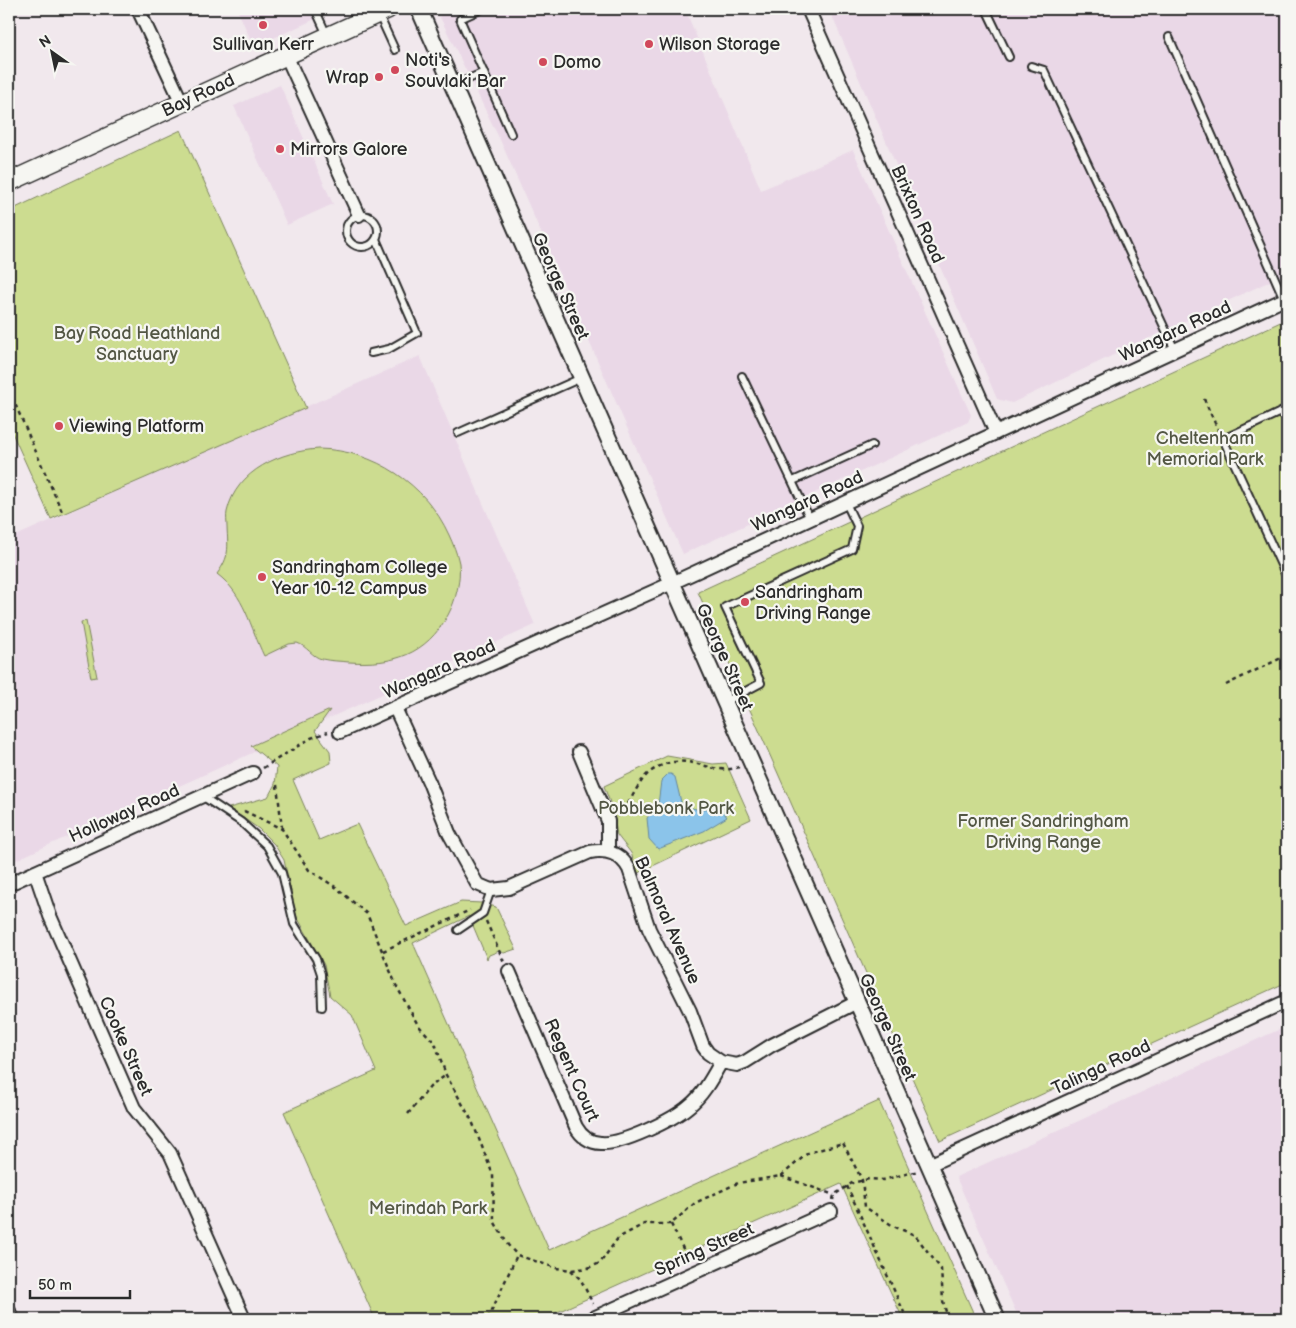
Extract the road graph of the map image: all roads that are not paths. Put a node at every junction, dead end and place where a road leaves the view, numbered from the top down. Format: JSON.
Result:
{"nodes":[{"id":1,"x":138,"y":9,"type":"edge"},
{"id":2,"x":315,"y":9,"type":"edge"},
{"id":3,"x":419,"y":9,"type":"edge"},
{"id":4,"x":482,"y":9,"type":"edge"},
{"id":5,"x":808,"y":9,"type":"edge"},
{"id":6,"x":986,"y":9,"type":"edge"},
{"id":7,"x":384,"y":10,"type":"edge"},
{"id":8,"x":328,"y":36,"type":"junction"},
{"id":9,"x":1169,"y":37,"type":"dead end"},
{"id":10,"x":395,"y":50,"type":"dead end"},
{"id":11,"x":286,"y":55,"type":"junction"},
{"id":12,"x":1009,"y":57,"type":"dead end"},
{"id":13,"x":1031,"y":66,"type":"dead end"},
{"id":14,"x":484,"y":72,"type":"junction"},
{"id":15,"x":453,"y":86,"type":"junction"},
{"id":16,"x":182,"y":103,"type":"junction"},
{"id":17,"x":511,"y":134,"type":"dead end"},
{"id":18,"x":9,"y":182,"type":"edge"},
{"id":19,"x":359,"y":215,"type":"junction"},
{"id":20,"x":376,"y":239,"type":"junction"},
{"id":21,"x":1286,"y":299,"type":"edge"},
{"id":22,"x":1175,"y":350,"type":"junction"},
{"id":23,"x":371,"y":353,"type":"dead end"},
{"id":24,"x":742,"y":376,"type":"dead end"},
{"id":25,"x":581,"y":378,"type":"junction"},
{"id":26,"x":1287,"y":409,"type":"edge"},
{"id":27,"x":458,"y":433,"type":"dead end"},
{"id":28,"x":996,"y":433,"type":"junction"},
{"id":29,"x":872,"y":445,"type":"dead end"},
{"id":30,"x":793,"y":481,"type":"junction"},
{"id":31,"x":846,"y":503,"type":"junction"},
{"id":32,"x":810,"y":519,"type":"junction"},
{"id":33,"x":1287,"y":578,"type":"edge"},
{"id":34,"x":672,"y":583,"type":"junction"},
{"id":35,"x":724,"y":703,"type":"junction"},
{"id":36,"x":395,"y":708,"type":"junction"},
{"id":37,"x":340,"y":732,"type":"road end"},
{"id":38,"x":580,"y":752,"type":"dead end"},
{"id":39,"x":253,"y":773,"type":"road end"},
{"id":40,"x":202,"y":796,"type":"junction"},
{"id":41,"x":608,"y":851,"type":"junction"},
{"id":42,"x":31,"y":874,"type":"junction"},
{"id":43,"x":9,"y":884,"type":"edge"},
{"id":44,"x":491,"y":890,"type":"junction"},
{"id":45,"x":458,"y":930,"type":"dead end"},
{"id":46,"x":509,"y":971,"type":"road end"},
{"id":47,"x":1287,"y":1001,"type":"edge"},
{"id":48,"x":857,"y":1002,"type":"junction"},
{"id":49,"x":322,"y":1007,"type":"dead end"},
{"id":50,"x":721,"y":1062,"type":"junction"},
{"id":51,"x":929,"y":1165,"type":"junction"},
{"id":52,"x":831,"y":1211,"type":"road end"},
{"id":53,"x":9,"y":1311,"type":"edge"},
{"id":54,"x":594,"y":1318,"type":"edge"},
{"id":55,"x":12,"y":1319,"type":"edge"},
{"id":56,"x":244,"y":1319,"type":"edge"},
{"id":57,"x":998,"y":1319,"type":"edge"}],
"edges":[{"from":1,"to":16,"type":"street"},
{"from":2,"to":8,"type":"lane"},
{"from":3,"to":15,"type":"street","name":"George Street"},
{"from":4,"to":14,"type":"lane"},
{"from":5,"to":28,"type":"street","name":"Brixton Road"},
{"from":6,"to":12,"type":"lane"},
{"from":7,"to":8,"type":"main road","name":"Bay Road"},
{"from":7,"to":10,"type":"lane"},
{"from":8,"to":11,"type":"main road","name":"Bay Road"},
{"from":9,"to":21,"type":"lane"},
{"from":11,"to":16,"type":"main road","name":"Bay Road"},
{"from":11,"to":19,"type":"street"},
{"from":13,"to":22,"type":"lane"},
{"from":14,"to":15,"type":"lane"},
{"from":14,"to":17,"type":"lane"},
{"from":15,"to":25,"type":"street","name":"George Street"},
{"from":16,"to":18,"type":"main road","name":"Bay Road"},
{"from":19,"to":20,"type":"lane"},
{"from":19,"to":20,"type":"lane"},
{"from":20,"to":23,"type":"lane"},
{"from":21,"to":22,"type":"street","name":"Wangara Road"},
{"from":22,"to":28,"type":"street","name":"Wangara Road"},
{"from":24,"to":30,"type":"lane"},
{"from":25,"to":27,"type":"lane"},
{"from":25,"to":34,"type":"street","name":"George Street"},
{"from":26,"to":33,"type":"lane"},
{"from":28,"to":31,"type":"street","name":"Wangara Road"},
{"from":29,"to":30,"type":"lane"},
{"from":30,"to":32,"type":"lane"},
{"from":31,"to":32,"type":"street","name":"Wangara Road"},
{"from":31,"to":35,"type":"lane"},
{"from":32,"to":34,"type":"street","name":"Wangara Road"},
{"from":34,"to":35,"type":"street","name":"George Street"},
{"from":34,"to":36,"type":"street","name":"Wangara Road"},
{"from":35,"to":48,"type":"street","name":"George Street"},
{"from":36,"to":37,"type":"street","name":"Wangara Road"},
{"from":36,"to":44,"type":"street"},
{"from":38,"to":41,"type":"street"},
{"from":39,"to":40,"type":"street","name":"Holloway Road"},
{"from":40,"to":42,"type":"street","name":"Holloway Road"},
{"from":40,"to":49,"type":"lane"},
{"from":41,"to":44,"type":"street","name":"Balmoral Avenue"},
{"from":41,"to":50,"type":"street","name":"Balmoral Avenue"},
{"from":42,"to":43,"type":"street","name":"Holloway Road"},
{"from":42,"to":56,"type":"street","name":"Cooke Street"},
{"from":44,"to":45,"type":"lane"},
{"from":46,"to":50,"type":"street","name":"Regent Court"},
{"from":47,"to":51,"type":"street","name":"Talinga Road"},
{"from":48,"to":50,"type":"street"},
{"from":48,"to":51,"type":"street","name":"George Street"},
{"from":51,"to":57,"type":"street","name":"George Street"},
{"from":52,"to":54,"type":"street","name":"Spring Street"},
{"from":53,"to":55,"type":"street"}]}
